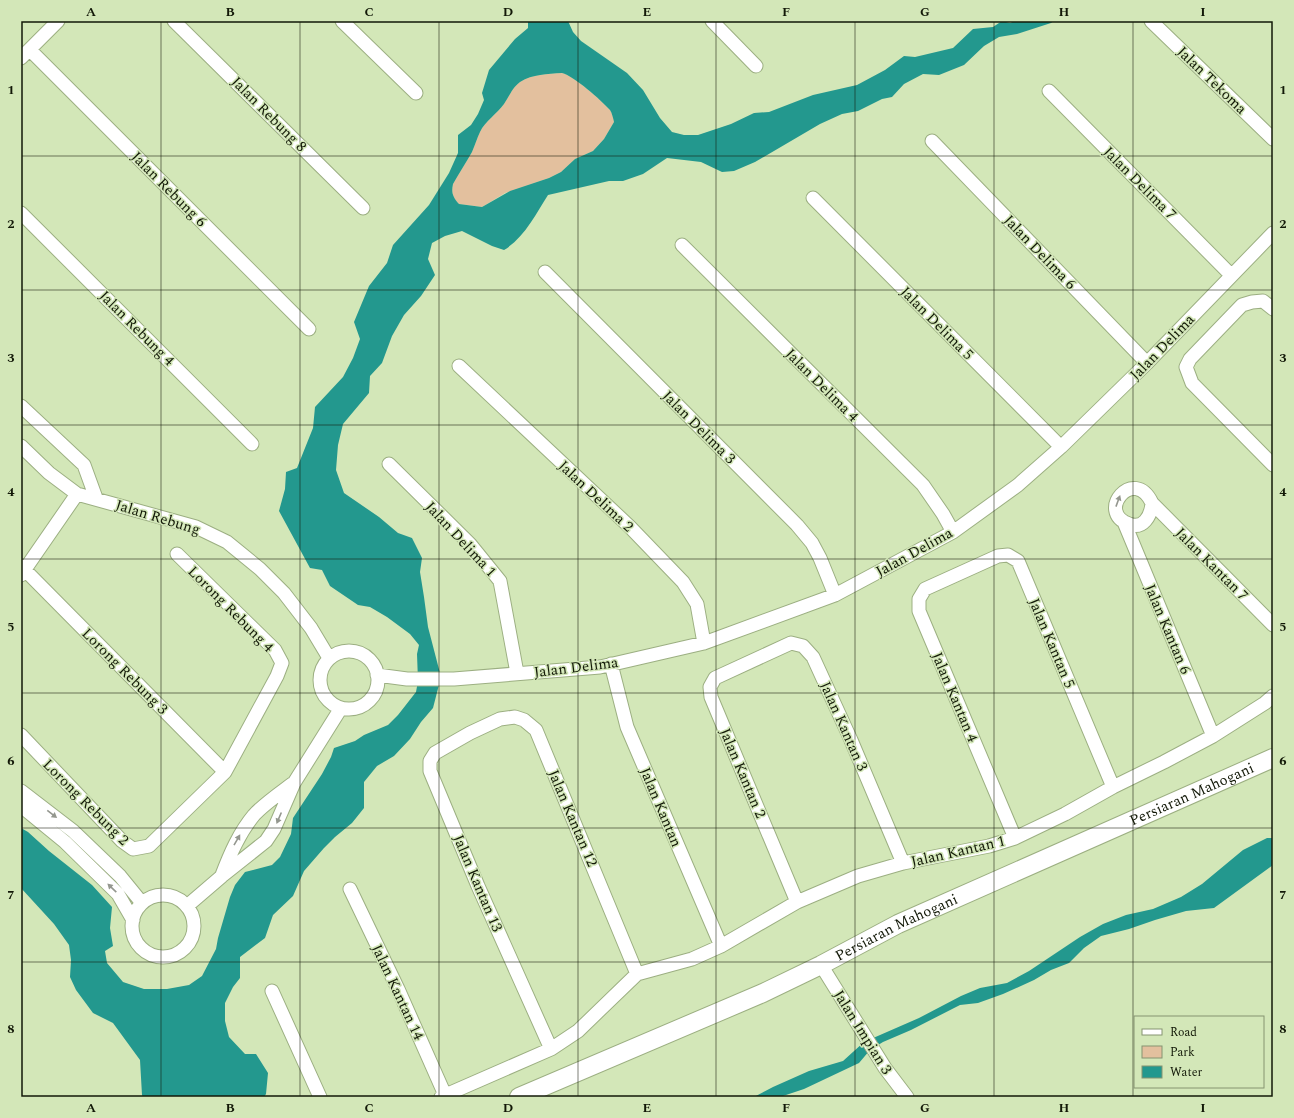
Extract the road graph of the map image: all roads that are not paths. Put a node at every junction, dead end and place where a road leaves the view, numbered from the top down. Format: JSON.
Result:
{"nodes":[{"id":1,"x":58,"y":21,"type":"edge"},
{"id":2,"x":174,"y":21,"type":"edge"},
{"id":3,"x":342,"y":21,"type":"edge"},
{"id":4,"x":712,"y":21,"type":"edge"},
{"id":5,"x":1151,"y":21,"type":"edge"},
{"id":6,"x":25,"y":54,"type":"edge"},
{"id":7,"x":756,"y":66,"type":"dead end"},
{"id":8,"x":1049,"y":91,"type":"dead end"},
{"id":9,"x":416,"y":93,"type":"dead end"},
{"id":10,"x":1273,"y":139,"type":"edge"},
{"id":11,"x":932,"y":142,"type":"dead end"},
{"id":12,"x":813,"y":198,"type":"dead end"},
{"id":13,"x":363,"y":208,"type":"dead end"},
{"id":14,"x":21,"y":213,"type":"edge"},
{"id":15,"x":1273,"y":233,"type":"edge"},
{"id":16,"x":682,"y":245,"type":"dead end"},
{"id":17,"x":545,"y":272,"type":"dead end"},
{"id":18,"x":1231,"y":275,"type":"junction"},
{"id":19,"x":1273,"y":309,"type":"edge"},
{"id":20,"x":309,"y":329,"type":"dead end"},
{"id":21,"x":1148,"y":363,"type":"junction"},
{"id":22,"x":459,"y":366,"type":"dead end"},
{"id":23,"x":21,"y":406,"type":"edge"},
{"id":24,"x":252,"y":444,"type":"dead end"},
{"id":25,"x":21,"y":446,"type":"edge"},
{"id":26,"x":1061,"y":448,"type":"junction"},
{"id":27,"x":389,"y":464,"type":"dead end"},
{"id":28,"x":1273,"y":465,"type":"edge"},
{"id":29,"x":77,"y":494,"type":"junction"},
{"id":30,"x":96,"y":498,"type":"junction"},
{"id":31,"x":1152,"y":504,"type":"junction"},
{"id":32,"x":1124,"y":522,"type":"junction"},
{"id":33,"x":953,"y":532,"type":"junction"},
{"id":34,"x":177,"y":554,"type":"dead end"},
{"id":35,"x":22,"y":570,"type":"edge"},
{"id":36,"x":957,"y":574,"type":"joint"},
{"id":37,"x":835,"y":595,"type":"junction"},
{"id":38,"x":1273,"y":625,"type":"edge"},
{"id":39,"x":704,"y":643,"type":"junction"},
{"id":40,"x":329,"y":658,"type":"junction"},
{"id":41,"x":749,"y":663,"type":"joint"},
{"id":42,"x":611,"y":664,"type":"junction"},
{"id":43,"x":517,"y":673,"type":"junction"},
{"id":44,"x":378,"y":675,"type":"junction"},
{"id":45,"x":1273,"y":696,"type":"edge"},
{"id":46,"x":341,"y":708,"type":"junction"},
{"id":47,"x":470,"y":733,"type":"joint"},
{"id":48,"x":21,"y":735,"type":"edge"},
{"id":49,"x":1213,"y":736,"type":"junction"},
{"id":50,"x":1273,"y":758,"type":"edge"},
{"id":51,"x":225,"y":772,"type":"junction"},
{"id":52,"x":294,"y":782,"type":"junction"},
{"id":53,"x":1113,"y":787,"type":"junction"},
{"id":54,"x":21,"y":791,"type":"edge"},
{"id":55,"x":21,"y":806,"type":"edge"},
{"id":56,"x":1015,"y":838,"type":"junction"},
{"id":57,"x":903,"y":863,"type":"junction"},
{"id":58,"x":222,"y":876,"type":"junction"},
{"id":59,"x":350,"y":889,"type":"dead end"},
{"id":60,"x":797,"y":902,"type":"junction"},
{"id":61,"x":142,"y":903,"type":"junction"},
{"id":62,"x":187,"y":906,"type":"junction"},
{"id":63,"x":132,"y":920,"type":"junction"},
{"id":64,"x":721,"y":946,"type":"junction"},
{"id":65,"x":821,"y":965,"type":"junction"},
{"id":66,"x":637,"y":974,"type":"junction"},
{"id":67,"x":272,"y":992,"type":"dead end"},
{"id":68,"x":552,"y":1049,"type":"junction"},
{"id":69,"x":443,"y":1096,"type":"edge"},
{"id":70,"x":320,"y":1097,"type":"edge"},
{"id":71,"x":519,"y":1097,"type":"edge"},
{"id":72,"x":907,"y":1097,"type":"edge"}],
"edges":[{"from":1,"to":6,"type":"street"},
{"from":2,"to":13,"type":"street","name":"Jalan Rebung 8"},
{"from":3,"to":9,"type":"street"},
{"from":4,"to":7,"type":"street"},
{"from":5,"to":10,"type":"street","name":"Jalan Tekoma"},
{"from":6,"to":20,"type":"street","name":"Jalan Rebung 6"},
{"from":8,"to":18,"type":"street","name":"Jalan Delima 7"},
{"from":11,"to":21,"type":"street","name":"Jalan Delima 6"},
{"from":12,"to":26,"type":"street","name":"Jalan Delima 5"},
{"from":14,"to":24,"type":"street","name":"Jalan Rebung 4"},
{"from":15,"to":18,"type":"street","name":"Jalan Delima"},
{"from":16,"to":33,"type":"street","name":"Jalan Delima 4"},
{"from":17,"to":37,"type":"street","name":"Jalan Delima 3"},
{"from":18,"to":21,"type":"street","name":"Jalan Delima"},
{"from":19,"to":28,"type":"street"},
{"from":21,"to":26,"type":"street","name":"Jalan Delima"},
{"from":22,"to":39,"type":"street","name":"Jalan Delima 2"},
{"from":23,"to":30,"type":"street"},
{"from":25,"to":29,"type":"street","name":"Jalan Rebung"},
{"from":26,"to":33,"type":"street","name":"Jalan Delima"},
{"from":27,"to":43,"type":"street","name":"Jalan Delima 1"},
{"from":29,"to":30,"type":"street","name":"Jalan Rebung"},
{"from":29,"to":35,"type":"street"},
{"from":30,"to":40,"type":"street","name":"Jalan Rebung"},
{"from":31,"to":32,"type":"street"},
{"from":32,"to":31,"type":"street","one_way":true},
{"from":31,"to":38,"type":"street","name":"Jalan Kantan 7"},
{"from":32,"to":49,"type":"street","name":"Jalan Kantan 6"},
{"from":33,"to":37,"type":"street","name":"Jalan Delima"},
{"from":34,"to":51,"type":"street","name":"Lorong Rebung 4"},
{"from":35,"to":51,"type":"street","name":"Lorong Rebung 3"},
{"from":36,"to":53,"type":"street","name":"Jalan Kantan 5"},
{"from":36,"to":56,"type":"street","name":"Jalan Kantan 4"},
{"from":37,"to":39,"type":"street","name":"Jalan Delima"},
{"from":39,"to":42,"type":"street","name":"Jalan Delima"},
{"from":40,"to":44,"type":"street"},
{"from":40,"to":46,"type":"street"},
{"from":41,"to":57,"type":"street","name":"Jalan Kantan 3"},
{"from":41,"to":60,"type":"street","name":"Jalan Kantan 2"},
{"from":42,"to":43,"type":"street","name":"Jalan Delima"},
{"from":42,"to":64,"type":"street","name":"Jalan Kantan"},
{"from":43,"to":44,"type":"street","name":"Jalan Delima"},
{"from":44,"to":46,"type":"street"},
{"from":45,"to":49,"type":"street","name":"Jalan Kantan 1"},
{"from":46,"to":52,"type":"street"},
{"from":47,"to":66,"type":"street","name":"Jalan Kantan 12"},
{"from":47,"to":68,"type":"street","name":"Jalan Kantan 13"},
{"from":48,"to":51,"type":"street","name":"Lorong Rebung 2"},
{"from":49,"to":53,"type":"street","name":"Jalan Kantan 1"},
{"from":50,"to":65,"type":"main road","name":"Persiaran Mahogani"},
{"from":58,"to":52,"type":"street","one_way":true},
{"from":52,"to":58,"type":"street","one_way":true},
{"from":53,"to":56,"type":"street","name":"Jalan Kantan 1"},
{"from":54,"to":61,"type":"street","one_way":true},
{"from":63,"to":55,"type":"street","one_way":true},
{"from":56,"to":57,"type":"street","name":"Jalan Kantan 1"},
{"from":57,"to":60,"type":"street","name":"Jalan Kantan 1"},
{"from":58,"to":62,"type":"street"},
{"from":59,"to":69,"type":"street","name":"Jalan Kantan 14"},
{"from":60,"to":64,"type":"street","name":"Jalan Kantan 1"},
{"from":61,"to":62,"type":"street"},
{"from":61,"to":63,"type":"street"},
{"from":62,"to":63,"type":"street"},
{"from":64,"to":66,"type":"street","name":"Jalan Kantan 1"},
{"from":65,"to":71,"type":"main road","name":"Persiaran Mahogani"},
{"from":65,"to":72,"type":"street","name":"Jalan Impian 3"},
{"from":66,"to":68,"type":"street"},
{"from":67,"to":70,"type":"street"},
{"from":68,"to":69,"type":"street"}]}
